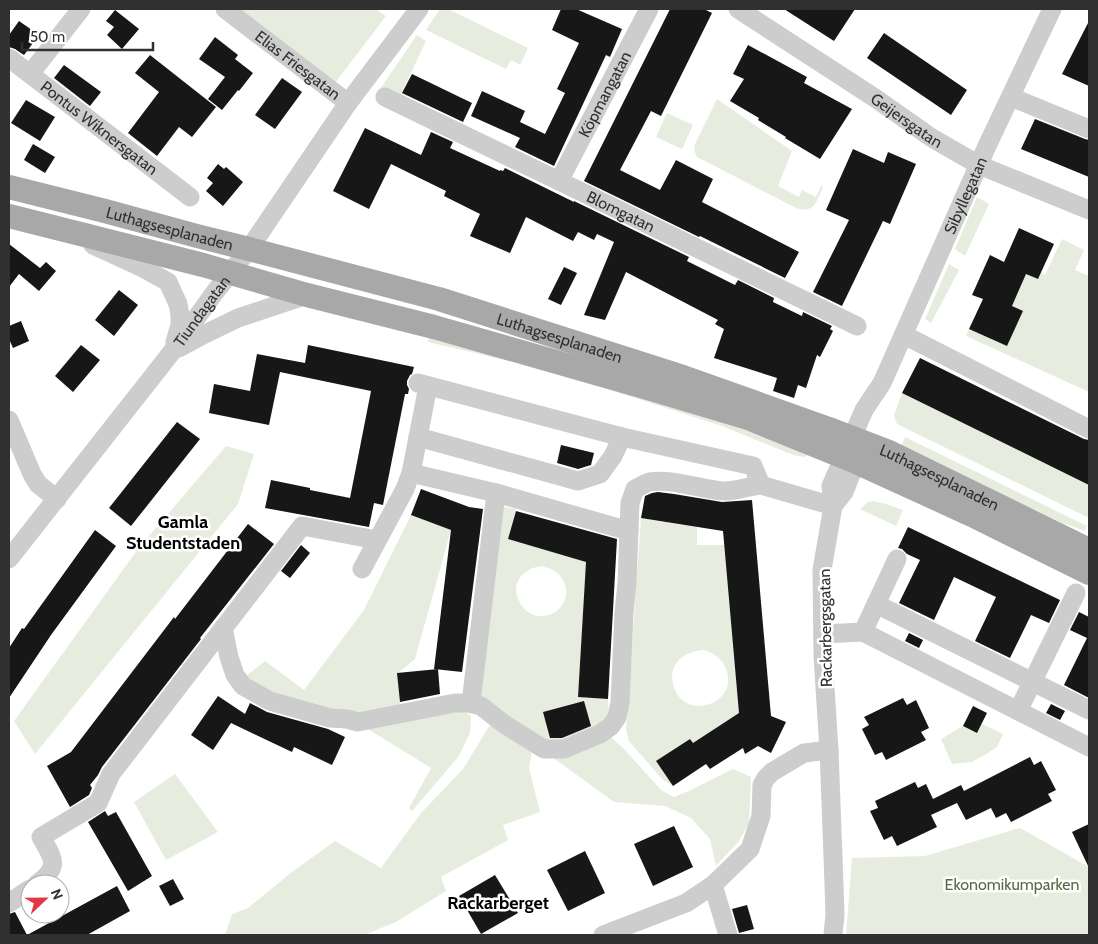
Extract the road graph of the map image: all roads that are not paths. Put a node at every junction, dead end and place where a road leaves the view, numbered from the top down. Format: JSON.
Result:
{"nodes":[{"id":1,"x":81,"y":9,"type":"edge"},
{"id":2,"x":225,"y":9,"type":"edge"},
{"id":3,"x":419,"y":9,"type":"edge"},
{"id":4,"x":649,"y":9,"type":"edge"},
{"id":5,"x":738,"y":9,"type":"edge"},
{"id":6,"x":1052,"y":9,"type":"edge"},
{"id":7,"x":9,"y":58,"type":"edge"},
{"id":8,"x":30,"y":74,"type":"junction"},
{"id":9,"x":385,"y":97,"type":"dead end"},
{"id":10,"x":1011,"y":98,"type":"junction"},
{"id":11,"x":348,"y":103,"type":"junction"},
{"id":12,"x":1089,"y":129,"type":"edge"},
{"id":13,"x":979,"y":165,"type":"junction"},
{"id":14,"x":559,"y":181,"type":"junction"},
{"id":15,"x":9,"y":188,"type":"edge"},
{"id":16,"x":190,"y":196,"type":"dead end"},
{"id":17,"x":1089,"y":210,"type":"edge"},
{"id":18,"x":9,"y":216,"type":"edge"},
{"id":19,"x":61,"y":230,"type":"junction"},
{"id":20,"x":249,"y":249,"type":"junction"},
{"id":21,"x":231,"y":272,"type":"junction"},
{"id":22,"x":307,"y":295,"type":"junction"},
{"id":23,"x":858,"y":326,"type":"dead end"},
{"id":24,"x":904,"y":335,"type":"junction"},
{"id":25,"x":171,"y":353,"type":"junction"},
{"id":26,"x":9,"y":420,"type":"edge"},
{"id":27,"x":1089,"y":429,"type":"edge"},
{"id":28,"x":418,"y":437,"type":"junction"},
{"id":29,"x":622,"y":437,"type":"junction"},
{"id":30,"x":854,"y":450,"type":"junction"},
{"id":31,"x":411,"y":473,"type":"junction"},
{"id":32,"x":761,"y":485,"type":"junction"},
{"id":33,"x":496,"y":493,"type":"junction"},
{"id":34,"x":57,"y":499,"type":"junction"},
{"id":35,"x":833,"y":506,"type":"junction"},
{"id":36,"x":629,"y":531,"type":"junction"},
{"id":37,"x":377,"y":540,"type":"junction"},
{"id":38,"x":1089,"y":550,"type":"edge"},
{"id":39,"x":9,"y":559,"type":"edge"},
{"id":40,"x":897,"y":560,"type":"dead end"},
{"id":41,"x":362,"y":569,"type":"dead end"},
{"id":42,"x":1089,"y":573,"type":"edge"},
{"id":43,"x":1076,"y":593,"type":"dead end"},
{"id":44,"x":876,"y":604,"type":"junction"},
{"id":45,"x":223,"y":628,"type":"junction"},
{"id":46,"x":863,"y":632,"type":"junction"},
{"id":47,"x":823,"y":634,"type":"junction"},
{"id":48,"x":1032,"y":682,"type":"junction"},
{"id":49,"x":471,"y":703,"type":"junction"},
{"id":50,"x":1089,"y":710,"type":"edge"},
{"id":51,"x":1018,"y":711,"type":"junction"},
{"id":52,"x":1089,"y":747,"type":"edge"},
{"id":53,"x":829,"y":750,"type":"junction"},
{"id":54,"x":48,"y":874,"type":"edge"},
{"id":55,"x":713,"y":885,"type":"junction"},
{"id":56,"x":20,"y":896,"type":"edge"},
{"id":57,"x":9,"y":903,"type":"edge"},
{"id":58,"x":603,"y":935,"type":"edge"},
{"id":59,"x":728,"y":935,"type":"edge"},
{"id":60,"x":834,"y":935,"type":"edge"}],
"edges":[{"from":1,"to":8,"type":"street"},
{"from":2,"to":11,"type":"street","name":"Elias Friesgatan"},
{"from":3,"to":11,"type":"street","name":"Tiundagatan"},
{"from":4,"to":14,"type":"street","name":"Köpmangatan"},
{"from":5,"to":13,"type":"street","name":"Geijersgatan"},
{"from":6,"to":10,"type":"street","name":"Sibyllegatan"},
{"from":7,"to":8,"type":"street","name":"Pontus Wiknersgatan"},
{"from":8,"to":16,"type":"street","name":"Pontus Wiknersgatan"},
{"from":9,"to":14,"type":"street","name":"Blomgatan"},
{"from":10,"to":12,"type":"street"},
{"from":10,"to":13,"type":"street","name":"Sibyllegatan"},
{"from":11,"to":20,"type":"street","name":"Tiundagatan"},
{"from":13,"to":17,"type":"street","name":"Geijersgatan"},
{"from":13,"to":24,"type":"street","name":"Sibyllegatan"},
{"from":14,"to":23,"type":"street","name":"Blomgatan"},
{"from":15,"to":20,"type":"main road","name":"Luthagsesplanaden"},
{"from":18,"to":19,"type":"main road","name":"Luthagsesplanaden"},
{"from":19,"to":21,"type":"main road","name":"Luthagsesplanaden"},
{"from":19,"to":25,"type":"street"},
{"from":20,"to":21,"type":"street","name":"Tiundagatan"},
{"from":20,"to":30,"type":"main road","name":"Luthagsesplanaden"},
{"from":21,"to":22,"type":"main road","name":"Luthagsesplanaden"},
{"from":21,"to":25,"type":"street","name":"Tiundagatan"},
{"from":22,"to":25,"type":"street"},
{"from":22,"to":30,"type":"main road","name":"Luthagsesplanaden"},
{"from":24,"to":27,"type":"street"},
{"from":24,"to":30,"type":"street","name":"Sibyllegatan"},
{"from":25,"to":34,"type":"street","name":"Tiundagatan"},
{"from":26,"to":34,"type":"street"},
{"from":28,"to":29,"type":"street"},
{"from":28,"to":29,"type":"street"},
{"from":28,"to":31,"type":"street"},
{"from":29,"to":32,"type":"street"},
{"from":30,"to":35,"type":"street","name":"Rackarbergsgatan"},
{"from":30,"to":38,"type":"main road","name":"Luthagsesplanaden"},
{"from":30,"to":42,"type":"main road","name":"Luthagsesplanaden"},
{"from":31,"to":33,"type":"street"},
{"from":31,"to":37,"type":"street"},
{"from":32,"to":35,"type":"street"},
{"from":32,"to":36,"type":"street"},
{"from":33,"to":36,"type":"street"},
{"from":33,"to":49,"type":"street"},
{"from":34,"to":39,"type":"street","name":"Tiundagatan"},
{"from":35,"to":47,"type":"street","name":"Rackarbergsgatan"},
{"from":36,"to":49,"type":"street"},
{"from":37,"to":41,"type":"street"},
{"from":37,"to":45,"type":"street"},
{"from":40,"to":44,"type":"street"},
{"from":43,"to":48,"type":"street"},
{"from":44,"to":46,"type":"street"},
{"from":44,"to":48,"type":"street"},
{"from":45,"to":49,"type":"street"},
{"from":45,"to":54,"type":"street"},
{"from":46,"to":47,"type":"street"},
{"from":46,"to":51,"type":"street"},
{"from":47,"to":53,"type":"street","name":"Rackarbergsgatan"},
{"from":48,"to":50,"type":"street"},
{"from":48,"to":51,"type":"street"},
{"from":51,"to":52,"type":"street"},
{"from":53,"to":55,"type":"street"},
{"from":53,"to":60,"type":"street","name":"Rackarbergsgatan"},
{"from":55,"to":58,"type":"street"},
{"from":55,"to":59,"type":"street"},
{"from":56,"to":57,"type":"street"}]}
